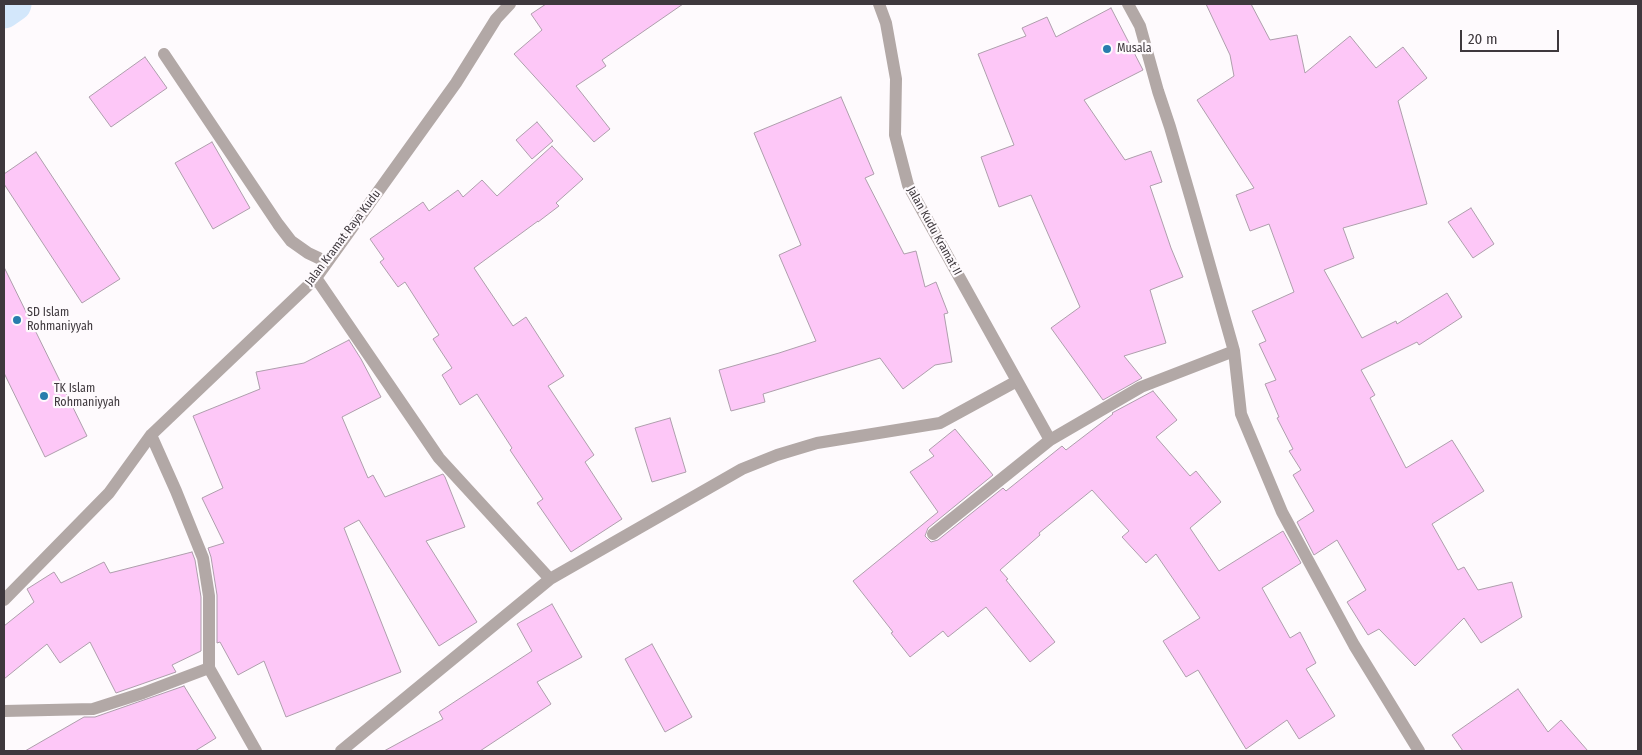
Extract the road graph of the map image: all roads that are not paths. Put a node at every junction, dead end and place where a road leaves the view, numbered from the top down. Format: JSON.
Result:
{"nodes":[{"id":1,"x":510,"y":4,"type":"edge"},
{"id":2,"x":879,"y":4,"type":"edge"},
{"id":3,"x":1128,"y":4,"type":"edge"},
{"id":4,"x":164,"y":54,"type":"dead end"},
{"id":5,"x":328,"y":262,"type":"junction"},
{"id":6,"x":316,"y":278,"type":"junction"},
{"id":7,"x":1234,"y":351,"type":"junction"},
{"id":8,"x":1017,"y":381,"type":"junction"},
{"id":9,"x":151,"y":435,"type":"junction"},
{"id":10,"x":1050,"y":440,"type":"junction"},
{"id":11,"x":933,"y":534,"type":"dead end"},
{"id":12,"x":550,"y":579,"type":"junction"},
{"id":13,"x":4,"y":600,"type":"edge"},
{"id":14,"x":209,"y":668,"type":"junction"},
{"id":15,"x":4,"y":711,"type":"edge"},
{"id":16,"x":256,"y":751,"type":"edge"},
{"id":17,"x":341,"y":751,"type":"edge"},
{"id":18,"x":1419,"y":751,"type":"edge"}],
"edges":[{"from":1,"to":5,"type":"street","name":"Jalan Kramat Raya Kudu"},
{"from":2,"to":8,"type":"street","name":"Jalan Kudu Kramat II"},
{"from":3,"to":7,"type":"street"},
{"from":4,"to":5,"type":"street"},
{"from":5,"to":6,"type":"street","name":"Jalan Kramat Raya Kudu"},
{"from":6,"to":9,"type":"street","name":"Jalan Kramat Raya Kudu"},
{"from":6,"to":12,"type":"street"},
{"from":7,"to":10,"type":"street"},
{"from":7,"to":18,"type":"street"},
{"from":8,"to":10,"type":"street","name":"Jalan Kudu Kramat II"},
{"from":8,"to":12,"type":"street"},
{"from":9,"to":13,"type":"street","name":"Jalan Kramat Raya Kudu"},
{"from":9,"to":14,"type":"street"},
{"from":10,"to":11,"type":"street"},
{"from":12,"to":17,"type":"street"},
{"from":14,"to":15,"type":"street"},
{"from":14,"to":16,"type":"street"}]}
